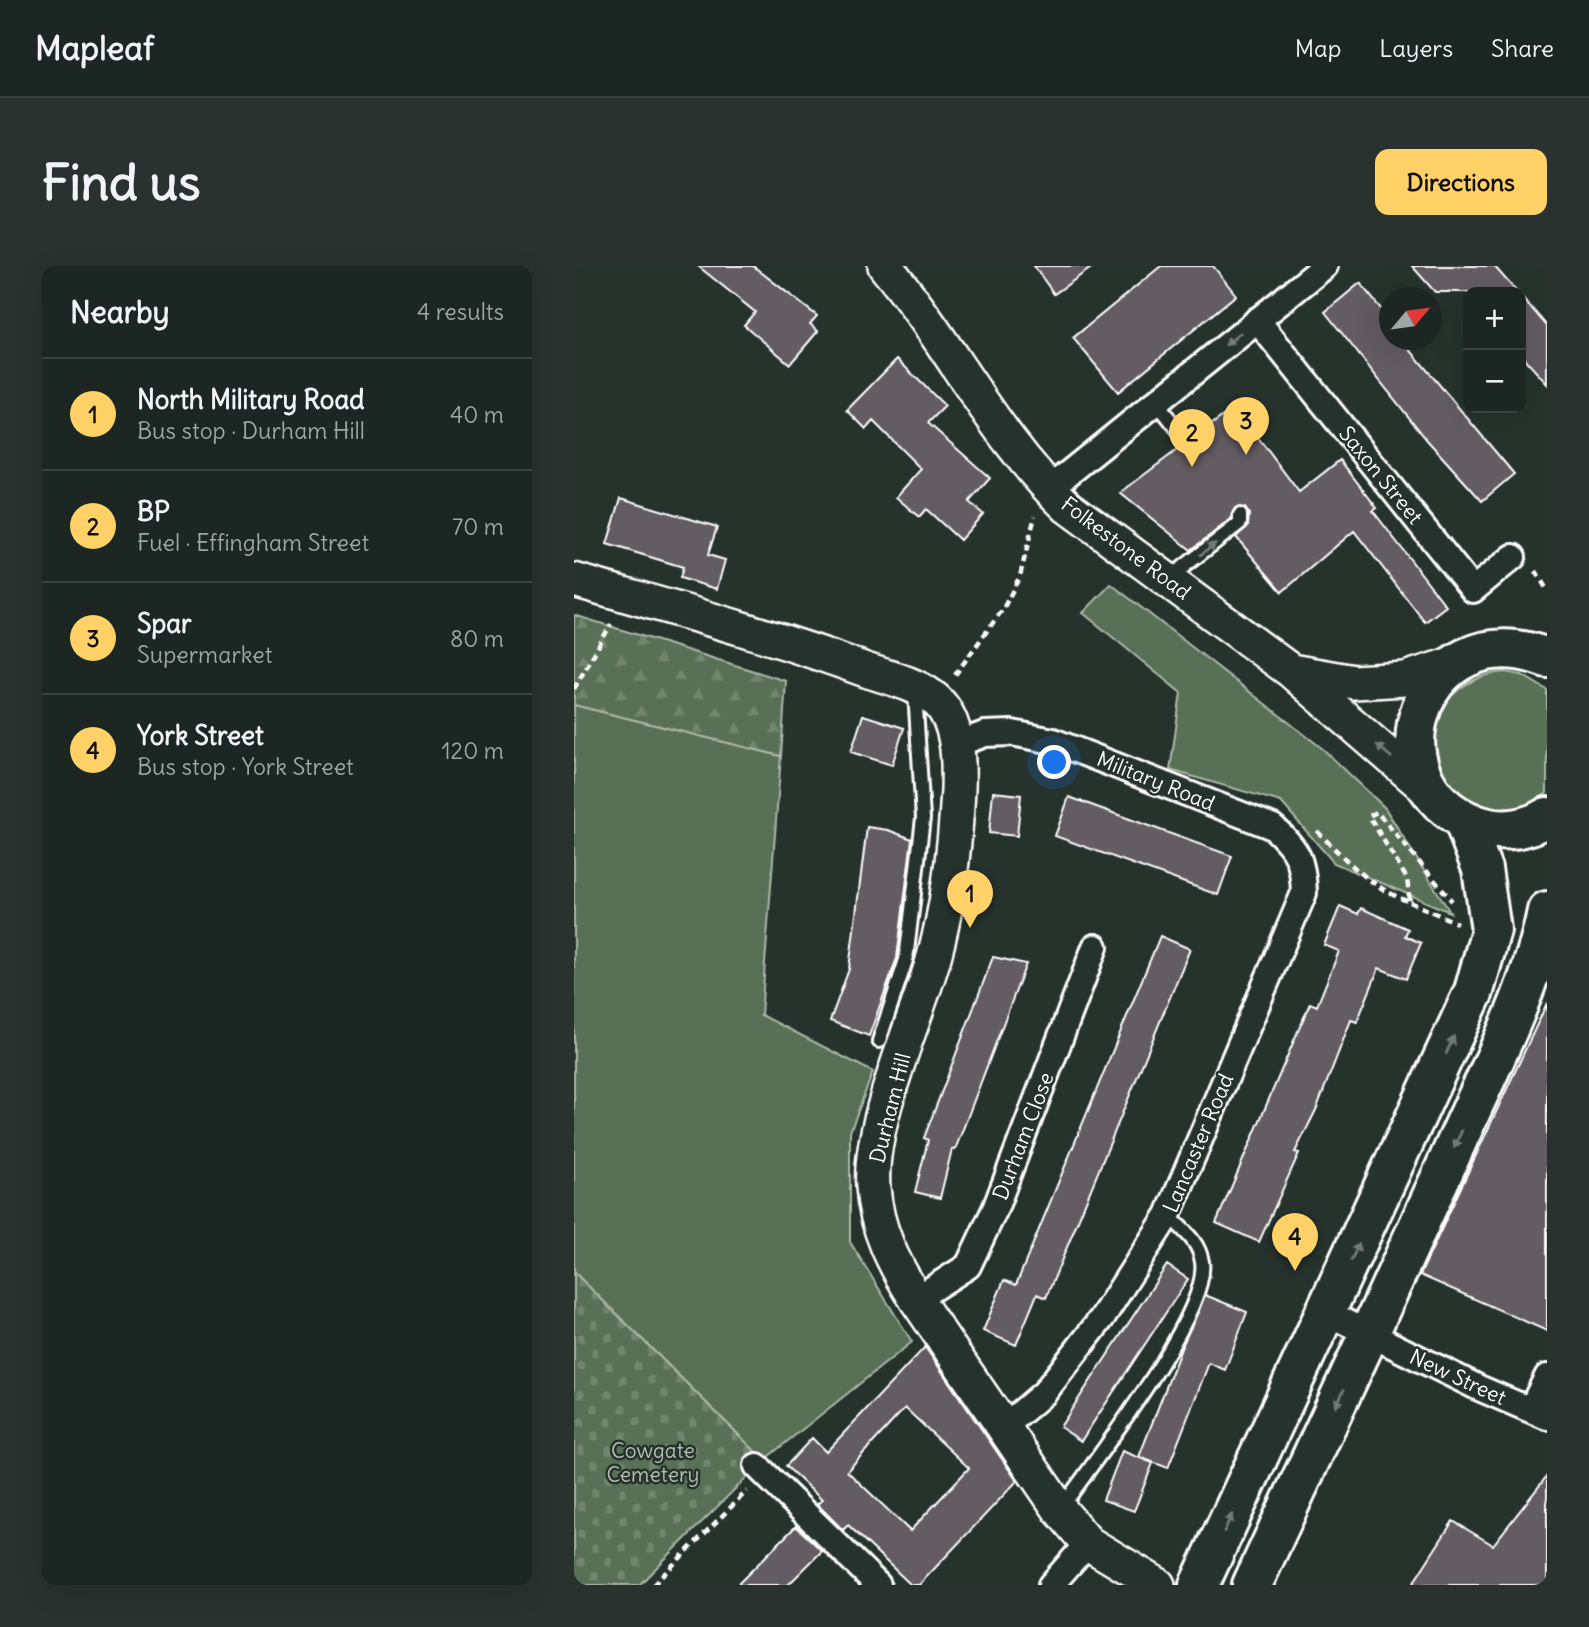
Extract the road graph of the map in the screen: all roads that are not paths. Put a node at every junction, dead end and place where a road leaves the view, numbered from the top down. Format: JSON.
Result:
{"nodes":[{"id":1,"x":885,"y":266,"type":"edge"},
{"id":2,"x":1325,"y":266,"type":"edge"},
{"id":3,"x":1257,"y":320,"type":"junction"},
{"id":4,"x":1157,"y":402,"type":"junction"},
{"id":5,"x":1188,"y":442,"type":"dead end"},
{"id":6,"x":1042,"y":503,"type":"junction"},
{"id":7,"x":1240,"y":514,"type":"dead end"},
{"id":8,"x":1513,"y":557,"type":"dead end"},
{"id":9,"x":1168,"y":579,"type":"junction"},
{"id":10,"x":574,"y":580,"type":"edge"},
{"id":11,"x":1547,"y":631,"type":"edge"},
{"id":12,"x":1499,"y":648,"type":"junction"},
{"id":13,"x":1547,"y":658,"type":"edge"},
{"id":14,"x":1458,"y":662,"type":"junction"},
{"id":15,"x":1292,"y":671,"type":"junction"},
{"id":16,"x":925,"y":694,"type":"junction"},
{"id":17,"x":957,"y":744,"type":"junction"},
{"id":18,"x":1449,"y":808,"type":"junction"},
{"id":19,"x":1547,"y":817,"type":"edge"},
{"id":20,"x":1273,"y":828,"type":"joint"},
{"id":21,"x":1545,"y":931,"type":"edge"},
{"id":22,"x":1095,"y":947,"type":"dead end"},
{"id":23,"x":879,"y":1041,"type":"dead end"},
{"id":24,"x":1168,"y":1216,"type":"junction"},
{"id":25,"x":916,"y":1299,"type":"junction"},
{"id":26,"x":1327,"y":1314,"type":"junction"},
{"id":27,"x":1369,"y":1336,"type":"junction"},
{"id":28,"x":1547,"y":1377,"type":"edge"},
{"id":29,"x":1539,"y":1413,"type":"edge"},
{"id":30,"x":1004,"y":1427,"type":"junction"},
{"id":31,"x":761,"y":1470,"type":"road end"},
{"id":32,"x":1060,"y":1510,"type":"junction"},
{"id":33,"x":1088,"y":1543,"type":"junction"},
{"id":34,"x":878,"y":1585,"type":"edge"},
{"id":35,"x":1051,"y":1585,"type":"edge"},
{"id":36,"x":1158,"y":1585,"type":"edge"},
{"id":37,"x":1199,"y":1585,"type":"edge"},
{"id":38,"x":1252,"y":1585,"type":"edge"}],
"edges":[{"from":1,"to":6,"type":"street","name":"Folkestone Road"},
{"from":2,"to":3,"type":"street"},
{"from":3,"to":4,"type":"street","one_way":true},
{"from":3,"to":8,"type":"street","name":"Saxon Street"},
{"from":4,"to":5,"type":"lane"},
{"from":4,"to":6,"type":"street"},
{"from":6,"to":9,"type":"street","name":"Folkestone Road"},
{"from":9,"to":7,"type":"lane","one_way":true},
{"from":9,"to":15,"type":"street","name":"Folkestone Road"},
{"from":10,"to":16,"type":"street"},
{"from":11,"to":12,"type":"main road"},
{"from":12,"to":13,"type":"main road"},
{"from":12,"to":14,"type":"main road"},
{"from":14,"to":15,"type":"street","name":"Folkestone Road"},
{"from":14,"to":18,"type":"main road"},
{"from":18,"to":15,"type":"street","name":"Folkestone Road","one_way":true},
{"from":16,"to":17,"type":"street"},
{"from":16,"to":23,"type":"lane"},
{"from":17,"to":20,"type":"street","name":"Military Road"},
{"from":17,"to":25,"type":"street","name":"Durham Hill"},
{"from":18,"to":19,"type":"main road"},
{"from":26,"to":18,"type":"main road","one_way":true},
{"from":20,"to":24,"type":"street","name":"Lancaster Road"},
{"from":21,"to":27,"type":"main road","one_way":true},
{"from":22,"to":25,"type":"street","name":"Durham Close"},
{"from":24,"to":30,"type":"street","name":"Lancaster Road"},
{"from":24,"to":32,"type":"lane"},
{"from":25,"to":30,"type":"street","name":"Durham Hill"},
{"from":26,"to":27,"type":"street","name":"New Street"},
{"from":37,"to":26,"type":"main road","one_way":true},
{"from":27,"to":29,"type":"street","name":"New Street"},
{"from":27,"to":38,"type":"main road","one_way":true},
{"from":28,"to":29,"type":"street"},
{"from":30,"to":32,"type":"street","name":"Durham Hill"},
{"from":31,"to":34,"type":"street"},
{"from":32,"to":33,"type":"street","name":"Durham Hill"},
{"from":33,"to":35,"type":"street"},
{"from":33,"to":36,"type":"street","name":"Durham Hill"}]}
